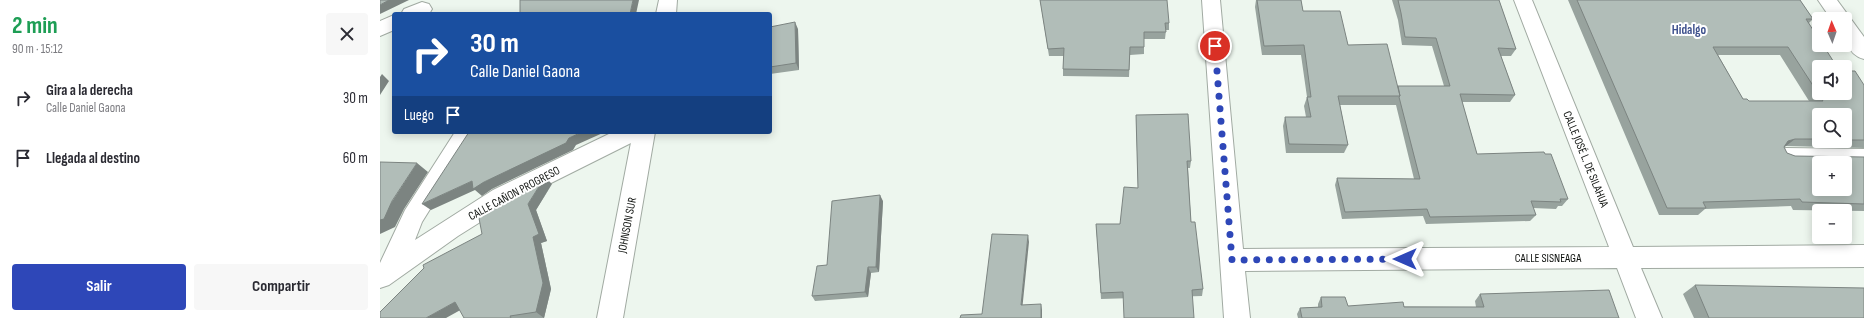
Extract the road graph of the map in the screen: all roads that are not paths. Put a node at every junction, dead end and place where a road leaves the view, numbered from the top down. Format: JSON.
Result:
{"nodes":[{"id":1,"x":668,"y":0,"type":"edge"},
{"id":2,"x":1211,"y":0,"type":"edge"},
{"id":3,"x":1523,"y":0,"type":"edge"},
{"id":4,"x":1828,"y":0,"type":"edge"},
{"id":5,"x":666,"y":12,"type":"edge"},
{"id":6,"x":1836,"y":12,"type":"edge"},
{"id":7,"x":392,"y":23,"type":"edge"},
{"id":8,"x":380,"y":29,"type":"edge"},
{"id":9,"x":1852,"y":35,"type":"edge"},
{"id":10,"x":1864,"y":52,"type":"edge"},
{"id":11,"x":465,"y":134,"type":"edge"},
{"id":12,"x":629,"y":134,"type":"edge"},
{"id":13,"x":644,"y":134,"type":"edge"},
{"id":14,"x":1786,"y":155,"type":"edge"},
{"id":15,"x":1864,"y":156,"type":"edge"},
{"id":16,"x":1864,"y":256,"type":"edge"},
{"id":17,"x":1625,"y":258,"type":"junction"},
{"id":18,"x":1232,"y":260,"type":"junction"},
{"id":19,"x":385,"y":273,"type":"edge"},
{"id":20,"x":610,"y":318,"type":"edge"},
{"id":21,"x":1237,"y":318,"type":"edge"},
{"id":22,"x":1650,"y":318,"type":"edge"}],
"edges":[{"from":1,"to":5,"type":"street"},
{"from":2,"to":18,"type":"street"},
{"from":3,"to":17,"type":"street","name":"CALLE JOSÉ L. DE SILAHUA"},
{"from":4,"to":6,"type":"street"},
{"from":7,"to":8,"type":"street"},
{"from":9,"to":10,"type":"street"},
{"from":11,"to":19,"type":"street"},
{"from":12,"to":19,"type":"street","name":"CALLE CAÑON PROGRESO"},
{"from":13,"to":20,"type":"street","name":"JOHNSON SUR"},
{"from":14,"to":15,"type":"lane"},
{"from":16,"to":17,"type":"street","name":"CALLE SISNEAGA"},
{"from":17,"to":18,"type":"street","name":"CALLE SISNEAGA"},
{"from":17,"to":22,"type":"street","name":"CALLE JOSÉ L. DE SILAHUA"},
{"from":18,"to":21,"type":"street"}]}
